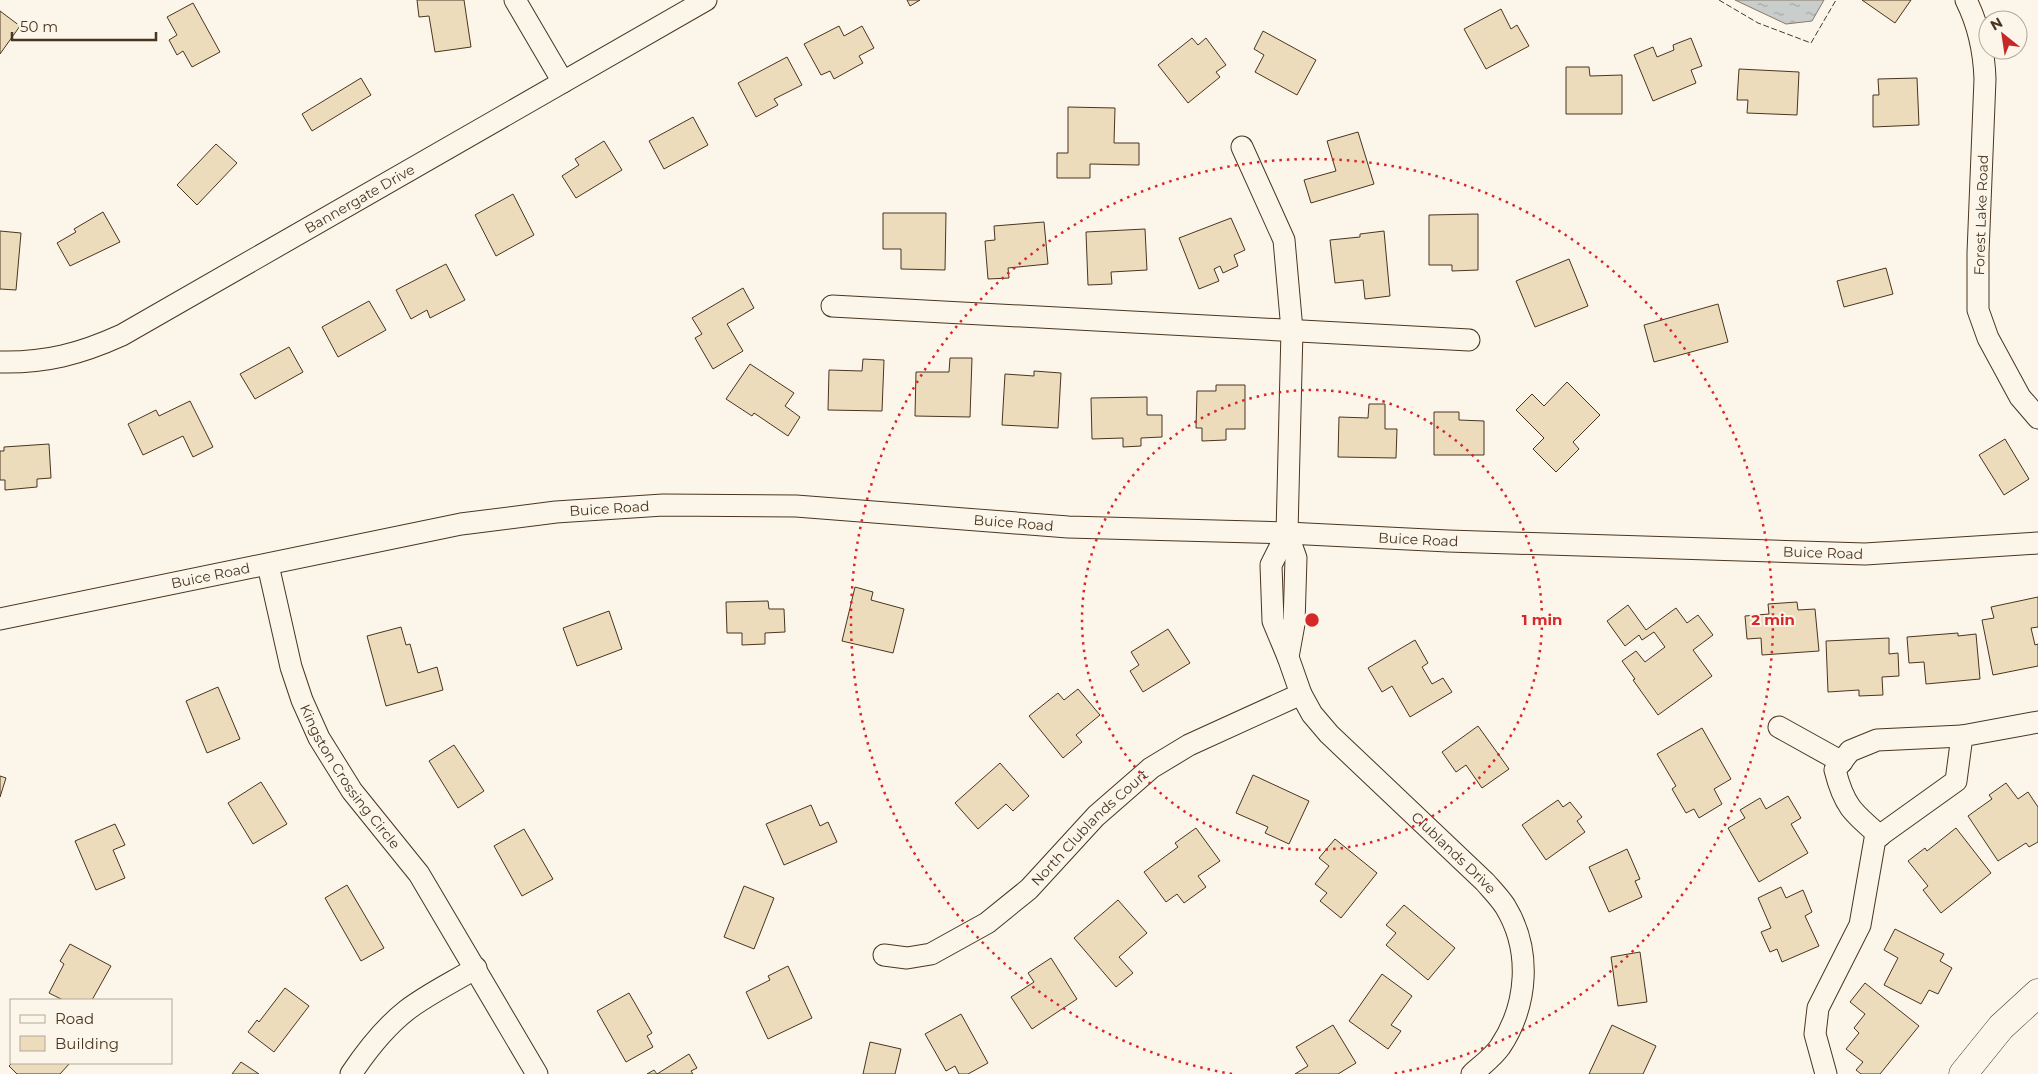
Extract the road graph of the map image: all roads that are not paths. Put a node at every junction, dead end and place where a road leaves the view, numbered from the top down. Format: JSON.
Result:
{"nodes":[{"id":1,"x":515,"y":0,"type":"edge"},
{"id":2,"x":706,"y":0,"type":"edge"},
{"id":3,"x":1966,"y":0,"type":"edge"},
{"id":4,"x":563,"y":82,"type":"junction"},
{"id":5,"x":1242,"y":147,"type":"dead end"},
{"id":6,"x":832,"y":306,"type":"dead end"},
{"id":7,"x":1292,"y":330,"type":"junction"},
{"id":8,"x":1469,"y":340,"type":"dead end"},
{"id":9,"x":0,"y":362,"type":"edge"},
{"id":10,"x":2038,"y":418,"type":"edge"},
{"id":11,"x":1287,"y":533,"type":"junction"},
{"id":12,"x":2038,"y":544,"type":"edge"},
{"id":13,"x":268,"y":565,"type":"junction"},
{"id":14,"x":0,"y":619,"type":"edge"},
{"id":15,"x":1301,"y":694,"type":"junction"},
{"id":16,"x":2038,"y":722,"type":"edge"},
{"id":17,"x":1779,"y":727,"type":"dead end"},
{"id":18,"x":1962,"y":736,"type":"junction"},
{"id":19,"x":1842,"y":762,"type":"junction"},
{"id":20,"x":1880,"y":836,"type":"junction"},
{"id":21,"x":884,"y":955,"type":"dead end"},
{"id":22,"x":476,"y":968,"type":"junction"},
{"id":23,"x":2038,"y":993,"type":"edge"},
{"id":24,"x":351,"y":1074,"type":"edge"},
{"id":25,"x":537,"y":1074,"type":"edge"},
{"id":26,"x":1472,"y":1074,"type":"edge"},
{"id":27,"x":1826,"y":1074,"type":"edge"},
{"id":28,"x":1963,"y":1074,"type":"edge"}],
"edges":[{"from":1,"to":4,"type":"street"},
{"from":2,"to":4,"type":"street","name":"Bannergate Drive"},
{"from":3,"to":10,"type":"street","name":"Forest Lake Road"},
{"from":4,"to":9,"type":"street","name":"Bannergate Drive"},
{"from":5,"to":7,"type":"street"},
{"from":6,"to":7,"type":"street"},
{"from":7,"to":8,"type":"street"},
{"from":7,"to":11,"type":"street"},
{"from":11,"to":12,"type":"street","name":"Buice Road"},
{"from":11,"to":13,"type":"street","name":"Buice Road"},
{"from":11,"to":15,"type":"street","name":"Clublands Drive"},
{"from":13,"to":14,"type":"street","name":"Buice Road"},
{"from":13,"to":22,"type":"street","name":"Kingston Crossing Circle"},
{"from":15,"to":21,"type":"street","name":"North Clublands Court"},
{"from":15,"to":26,"type":"street","name":"Clublands Drive"},
{"from":16,"to":18,"type":"street"},
{"from":17,"to":19,"type":"street"},
{"from":18,"to":19,"type":"street"},
{"from":18,"to":20,"type":"street"},
{"from":19,"to":20,"type":"street"},
{"from":20,"to":27,"type":"street"},
{"from":22,"to":24,"type":"street"},
{"from":22,"to":25,"type":"street","name":"Kingston Crossing Circle"},
{"from":23,"to":28,"type":"main road"}]}
